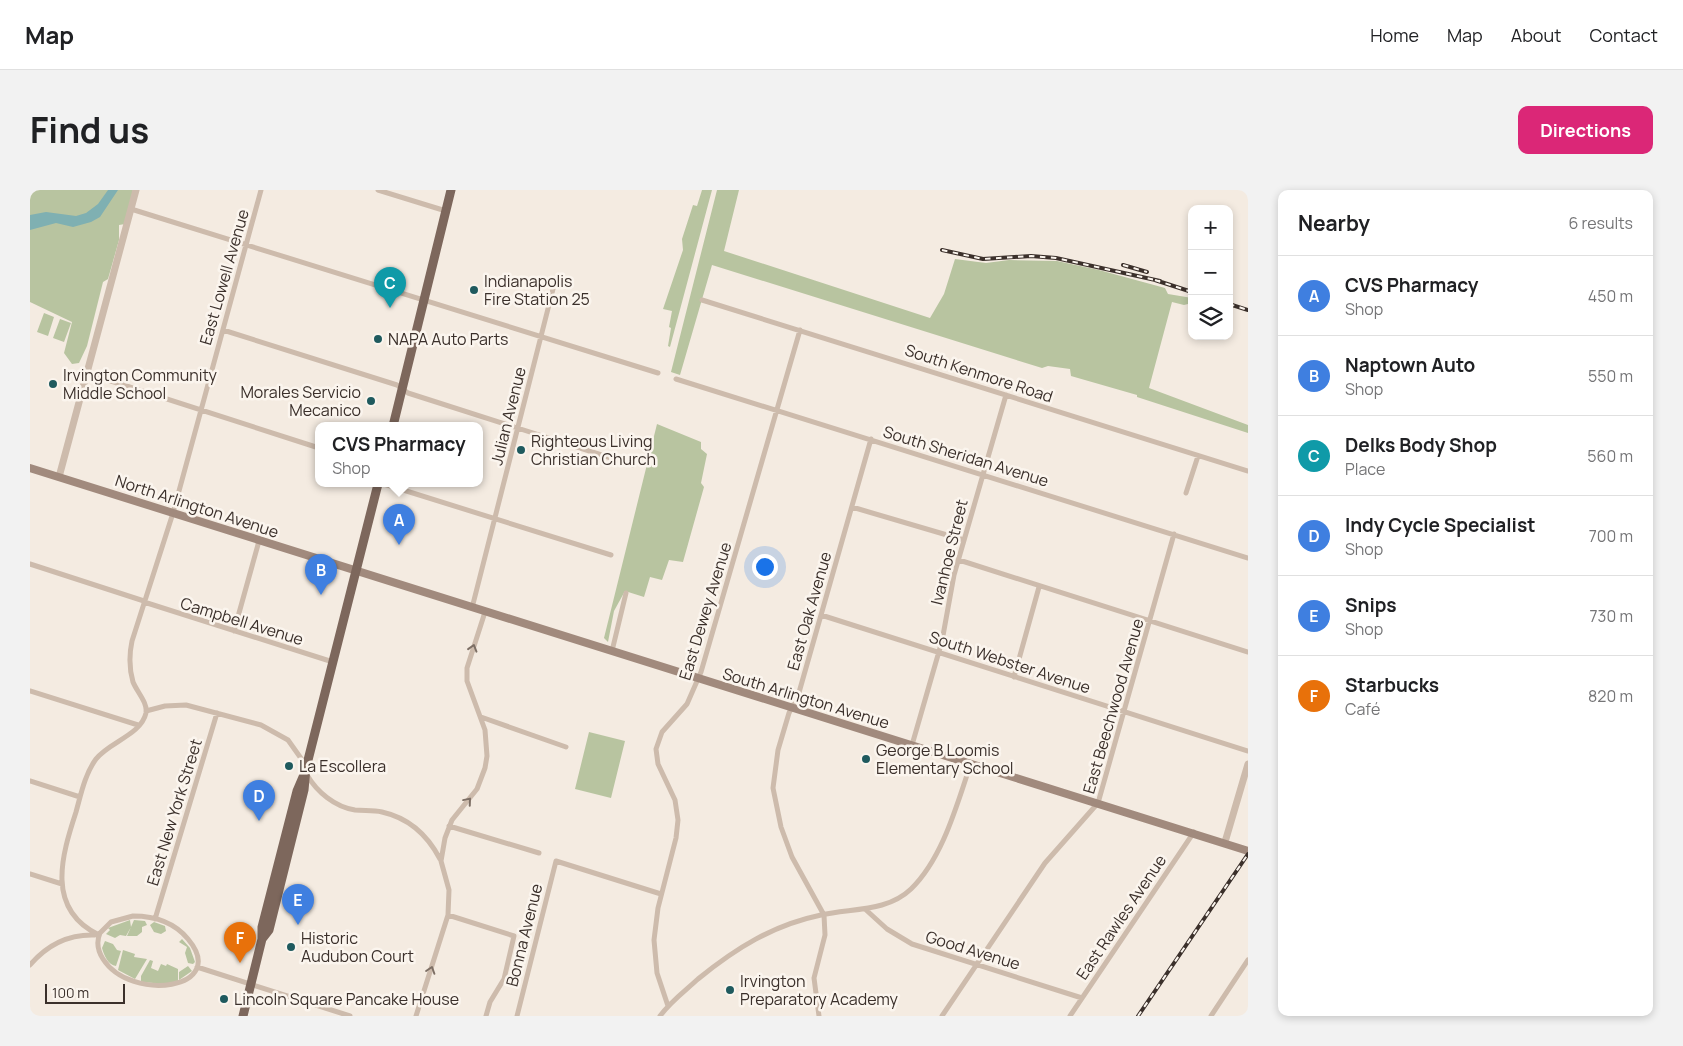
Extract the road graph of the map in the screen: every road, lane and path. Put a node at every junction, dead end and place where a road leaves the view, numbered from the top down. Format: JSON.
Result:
{"nodes":[{"id":1,"x":136,"y":190,"type":"edge"},
{"id":2,"x":261,"y":190,"type":"edge"},
{"id":3,"x":378,"y":190,"type":"edge"},
{"id":4,"x":452,"y":190,"type":"edge"},
{"id":5,"x":131,"y":208,"type":"junction"},
{"id":6,"x":446,"y":211,"type":"junction"},
{"id":7,"x":246,"y":245,"type":"junction"},
{"id":8,"x":553,"y":289,"type":"dead end"},
{"id":9,"x":424,"y":300,"type":"junction"},
{"id":10,"x":702,"y":300,"type":"dead end"},
{"id":11,"x":223,"y":330,"type":"junction"},
{"id":12,"x":800,"y":330,"type":"junction"},
{"id":13,"x":540,"y":336,"type":"junction"},
{"id":14,"x":658,"y":373,"type":"dead end"},
{"id":15,"x":86,"y":374,"type":"junction"},
{"id":16,"x":676,"y":379,"type":"dead end"},
{"id":17,"x":402,"y":389,"type":"junction"},
{"id":18,"x":1006,"y":395,"type":"junction"},
{"id":19,"x":776,"y":410,"type":"junction"},
{"id":20,"x":200,"y":411,"type":"junction"},
{"id":21,"x":394,"y":422,"type":"edge"},
{"id":22,"x":518,"y":428,"type":"junction"},
{"id":23,"x":870,"y":439,"type":"junction"},
{"id":24,"x":315,"y":447,"type":"edge"},
{"id":25,"x":1198,"y":456,"type":"junction"},
{"id":26,"x":633,"y":465,"type":"dead end"},
{"id":27,"x":30,"y":468,"type":"edge"},
{"id":28,"x":1248,"y":472,"type":"edge"},
{"id":29,"x":982,"y":474,"type":"junction"},
{"id":30,"x":59,"y":476,"type":"junction"},
{"id":31,"x":377,"y":487,"type":"edge"},
{"id":32,"x":394,"y":487,"type":"edge"},
{"id":33,"x":1186,"y":493,"type":"dead end"},
{"id":34,"x":852,"y":507,"type":"junction"},
{"id":35,"x":173,"y":513,"type":"junction"},
{"id":36,"x":495,"y":519,"type":"junction"},
{"id":37,"x":1174,"y":534,"type":"junction"},
{"id":38,"x":259,"y":540,"type":"junction"},
{"id":39,"x":964,"y":540,"type":"junction"},
{"id":40,"x":611,"y":555,"type":"dead end"},
{"id":41,"x":1248,"y":558,"type":"edge"},
{"id":42,"x":958,"y":560,"type":"junction"},
{"id":43,"x":30,"y":564,"type":"edge"},
{"id":44,"x":356,"y":571,"type":"junction"},
{"id":45,"x":1039,"y":587,"type":"junction"},
{"id":46,"x":626,"y":593,"type":"dead end"},
{"id":47,"x":144,"y":601,"type":"junction"},
{"id":48,"x":472,"y":608,"type":"junction"},
{"id":49,"x":485,"y":612,"type":"junction"},
{"id":50,"x":821,"y":615,"type":"junction"},
{"id":51,"x":1150,"y":622,"type":"junction"},
{"id":52,"x":234,"y":631,"type":"junction"},
{"id":53,"x":612,"y":651,"type":"junction"},
{"id":54,"x":1248,"y":652,"type":"edge"},
{"id":55,"x":938,"y":653,"type":"junction"},
{"id":56,"x":333,"y":662,"type":"junction"},
{"id":57,"x":1014,"y":677,"type":"junction"},
{"id":58,"x":699,"y":678,"type":"junction"},
{"id":59,"x":30,"y":691,"type":"edge"},
{"id":60,"x":793,"y":708,"type":"junction"},
{"id":61,"x":146,"y":711,"type":"junction"},
{"id":62,"x":1124,"y":712,"type":"junction"},
{"id":63,"x":217,"y":713,"type":"junction"},
{"id":64,"x":481,"y":717,"type":"junction"},
{"id":65,"x":138,"y":725,"type":"junction"},
{"id":66,"x":912,"y":745,"type":"junction"},
{"id":67,"x":566,"y":747,"type":"dead end"},
{"id":68,"x":1248,"y":751,"type":"edge"},
{"id":69,"x":971,"y":763,"type":"junction"},
{"id":70,"x":1248,"y":764,"type":"edge"},
{"id":71,"x":306,"y":770,"type":"junction"},
{"id":72,"x":30,"y":781,"type":"edge"},
{"id":73,"x":80,"y":797,"type":"junction"},
{"id":74,"x":1098,"y":803,"type":"junction"},
{"id":75,"x":449,"y":826,"type":"junction"},
{"id":76,"x":1194,"y":832,"type":"junction"},
{"id":77,"x":1225,"y":842,"type":"junction"},
{"id":78,"x":1248,"y":851,"type":"edge"},
{"id":79,"x":538,"y":853,"type":"dead end"},
{"id":80,"x":441,"y":860,"type":"junction"},
{"id":81,"x":30,"y":874,"type":"edge"},
{"id":82,"x":62,"y":884,"type":"junction"},
{"id":83,"x":661,"y":894,"type":"junction"},
{"id":84,"x":865,"y":909,"type":"junction"},
{"id":85,"x":824,"y":914,"type":"junction"},
{"id":86,"x":448,"y":916,"type":"junction"},
{"id":87,"x":155,"y":919,"type":"junction"},
{"id":88,"x":99,"y":935,"type":"junction"},
{"id":89,"x":1248,"y":960,"type":"edge"},
{"id":90,"x":977,"y":964,"type":"junction"},
{"id":91,"x":30,"y":965,"type":"edge"},
{"id":92,"x":196,"y":967,"type":"junction"},
{"id":93,"x":251,"y":984,"type":"junction"},
{"id":94,"x":1082,"y":998,"type":"junction"},
{"id":95,"x":668,"y":1006,"type":"junction"},
{"id":96,"x":243,"y":1016,"type":"edge"},
{"id":97,"x":350,"y":1016,"type":"edge"},
{"id":98,"x":416,"y":1016,"type":"edge"},
{"id":99,"x":486,"y":1016,"type":"edge"},
{"id":100,"x":517,"y":1016,"type":"edge"},
{"id":101,"x":660,"y":1016,"type":"edge"},
{"id":102,"x":819,"y":1016,"type":"edge"},
{"id":103,"x":942,"y":1016,"type":"edge"},
{"id":104,"x":1070,"y":1016,"type":"edge"},
{"id":105,"x":1211,"y":1016,"type":"edge"}],
"edges":[{"from":1,"to":5,"type":"street"},
{"from":2,"to":7,"type":"street","name":"East Lowell Avenue"},
{"from":3,"to":6,"type":"street"},
{"from":4,"to":6,"type":"main road"},
{"from":5,"to":7,"type":"street"},
{"from":5,"to":15,"type":"street"},
{"from":6,"to":9,"type":"main road"},
{"from":7,"to":9,"type":"street"},
{"from":7,"to":11,"type":"street","name":"East Lowell Avenue"},
{"from":8,"to":13,"type":"street","name":"Julian Avenue"},
{"from":9,"to":13,"type":"street"},
{"from":9,"to":17,"type":"main road"},
{"from":10,"to":12,"type":"street","name":"South Kenmore Road"},
{"from":11,"to":17,"type":"street"},
{"from":11,"to":20,"type":"street","name":"East Lowell Avenue"},
{"from":12,"to":18,"type":"street","name":"South Kenmore Road"},
{"from":12,"to":19,"type":"street","name":"East Dewey Avenue"},
{"from":13,"to":14,"type":"street"},
{"from":13,"to":22,"type":"street","name":"Julian Avenue"},
{"from":15,"to":20,"type":"street"},
{"from":15,"to":30,"type":"street"},
{"from":16,"to":19,"type":"street","name":"South Sheridan Avenue"},
{"from":17,"to":21,"type":"main road"},
{"from":17,"to":22,"type":"street"},
{"from":18,"to":25,"type":"street","name":"South Kenmore Road"},
{"from":18,"to":29,"type":"street","name":"Ivanhoe Street"},
{"from":19,"to":23,"type":"street","name":"South Sheridan Avenue"},
{"from":19,"to":58,"type":"street","name":"East Dewey Avenue"},
{"from":20,"to":24,"type":"street"},
{"from":20,"to":35,"type":"street","name":"East Lowell Avenue"},
{"from":22,"to":26,"type":"street"},
{"from":22,"to":36,"type":"street","name":"Julian Avenue"},
{"from":23,"to":29,"type":"street","name":"South Sheridan Avenue"},
{"from":23,"to":34,"type":"street","name":"East Oak Avenue"},
{"from":25,"to":28,"type":"street","name":"South Kenmore Road"},
{"from":25,"to":33,"type":"street"},
{"from":27,"to":30,"type":"main road","name":"North Arlington Avenue"},
{"from":29,"to":37,"type":"street","name":"South Sheridan Avenue"},
{"from":29,"to":39,"type":"street","name":"Ivanhoe Street"},
{"from":30,"to":35,"type":"main road","name":"North Arlington Avenue"},
{"from":31,"to":44,"type":"main road"},
{"from":32,"to":36,"type":"street"},
{"from":34,"to":39,"type":"street"},
{"from":34,"to":50,"type":"street","name":"East Oak Avenue"},
{"from":35,"to":38,"type":"main road","name":"North Arlington Avenue"},
{"from":35,"to":47,"type":"street","name":"East Lowell Avenue"},
{"from":36,"to":40,"type":"street"},
{"from":36,"to":48,"type":"street","name":"Julian Avenue"},
{"from":37,"to":41,"type":"street","name":"South Sheridan Avenue"},
{"from":37,"to":51,"type":"street","name":"East Beechwood Avenue"},
{"from":38,"to":44,"type":"main road","name":"North Arlington Avenue"},
{"from":38,"to":52,"type":"street"},
{"from":39,"to":42,"type":"street","name":"Ivanhoe Street"},
{"from":42,"to":45,"type":"street"},
{"from":42,"to":55,"type":"street","name":"Ivanhoe Street"},
{"from":43,"to":47,"type":"street","name":"Campbell Avenue"},
{"from":44,"to":48,"type":"main road","name":"South Arlington Avenue"},
{"from":44,"to":56,"type":"main road"},
{"from":45,"to":51,"type":"street"},
{"from":45,"to":57,"type":"street"},
{"from":46,"to":53,"type":"street"},
{"from":47,"to":52,"type":"street","name":"Campbell Avenue"},
{"from":47,"to":61,"type":"street","name":"East Lowell Avenue"},
{"from":48,"to":49,"type":"main road","name":"South Arlington Avenue"},
{"from":49,"to":53,"type":"main road","name":"South Arlington Avenue"},
{"from":64,"to":49,"type":"street","one_way":true},
{"from":50,"to":55,"type":"street","name":"South Webster Avenue"},
{"from":50,"to":60,"type":"street","name":"East Oak Avenue"},
{"from":51,"to":54,"type":"street"},
{"from":51,"to":62,"type":"street","name":"East Beechwood Avenue"},
{"from":52,"to":56,"type":"street","name":"Campbell Avenue"},
{"from":53,"to":58,"type":"main road","name":"South Arlington Avenue"},
{"from":55,"to":57,"type":"street","name":"South Webster Avenue"},
{"from":55,"to":66,"type":"street","name":"Ivanhoe Street"},
{"from":56,"to":71,"type":"main road"},
{"from":57,"to":62,"type":"street","name":"South Webster Avenue"},
{"from":58,"to":60,"type":"main road","name":"South Arlington Avenue"},
{"from":58,"to":83,"type":"street","name":"East Dewey Avenue"},
{"from":59,"to":65,"type":"street"},
{"from":60,"to":66,"type":"main road","name":"South Arlington Avenue"},
{"from":60,"to":85,"type":"street","name":"East Oak Avenue"},
{"from":61,"to":63,"type":"street"},
{"from":61,"to":65,"type":"street"},
{"from":62,"to":68,"type":"street","name":"South Webster Avenue"},
{"from":62,"to":74,"type":"street","name":"East Beechwood Avenue"},
{"from":63,"to":71,"type":"street"},
{"from":63,"to":87,"type":"street","name":"East New York Street"},
{"from":64,"to":67,"type":"street"},
{"from":75,"to":64,"type":"street","one_way":true},
{"from":65,"to":73,"type":"street"},
{"from":66,"to":69,"type":"main road","name":"South Arlington Avenue"},
{"from":69,"to":74,"type":"main road","name":"South Arlington Avenue"},
{"from":69,"to":84,"type":"street"},
{"from":70,"to":77,"type":"street"},
{"from":71,"to":80,"type":"street"},
{"from":71,"to":93,"type":"main road"},
{"from":72,"to":73,"type":"street"},
{"from":73,"to":82,"type":"street"},
{"from":74,"to":76,"type":"main road","name":"South Arlington Avenue"},
{"from":74,"to":90,"type":"street","name":"East Beechwood Avenue"},
{"from":75,"to":79,"type":"street"},
{"from":75,"to":80,"type":"street"},
{"from":76,"to":77,"type":"main road","name":"South Arlington Avenue"},
{"from":76,"to":94,"type":"street","name":"East Rawles Avenue"},
{"from":77,"to":78,"type":"main road","name":"South Arlington Avenue"},
{"from":80,"to":86,"type":"street"},
{"from":81,"to":82,"type":"street"},
{"from":82,"to":88,"type":"street"},
{"from":83,"to":95,"type":"street","name":"East Dewey Avenue"},
{"from":83,"to":100,"type":"street","name":"Bonna Avenue"},
{"from":84,"to":85,"type":"street"},
{"from":84,"to":90,"type":"street","name":"Good Avenue"},
{"from":85,"to":95,"type":"street"},
{"from":85,"to":102,"type":"street","name":"East Oak Avenue"},
{"from":98,"to":86,"type":"street","one_way":true},
{"from":86,"to":99,"type":"street"},
{"from":87,"to":88,"type":"street"},
{"from":87,"to":92,"type":"street"},
{"from":88,"to":91,"type":"street"},
{"from":88,"to":92,"type":"street"},
{"from":89,"to":105,"type":"street"},
{"from":90,"to":94,"type":"street","name":"Good Avenue"},
{"from":90,"to":103,"type":"street","name":"East Beechwood Avenue"},
{"from":92,"to":93,"type":"street"},
{"from":93,"to":96,"type":"main road"},
{"from":93,"to":97,"type":"street"},
{"from":94,"to":104,"type":"street","name":"East Rawles Avenue"},
{"from":95,"to":101,"type":"street"}]}
